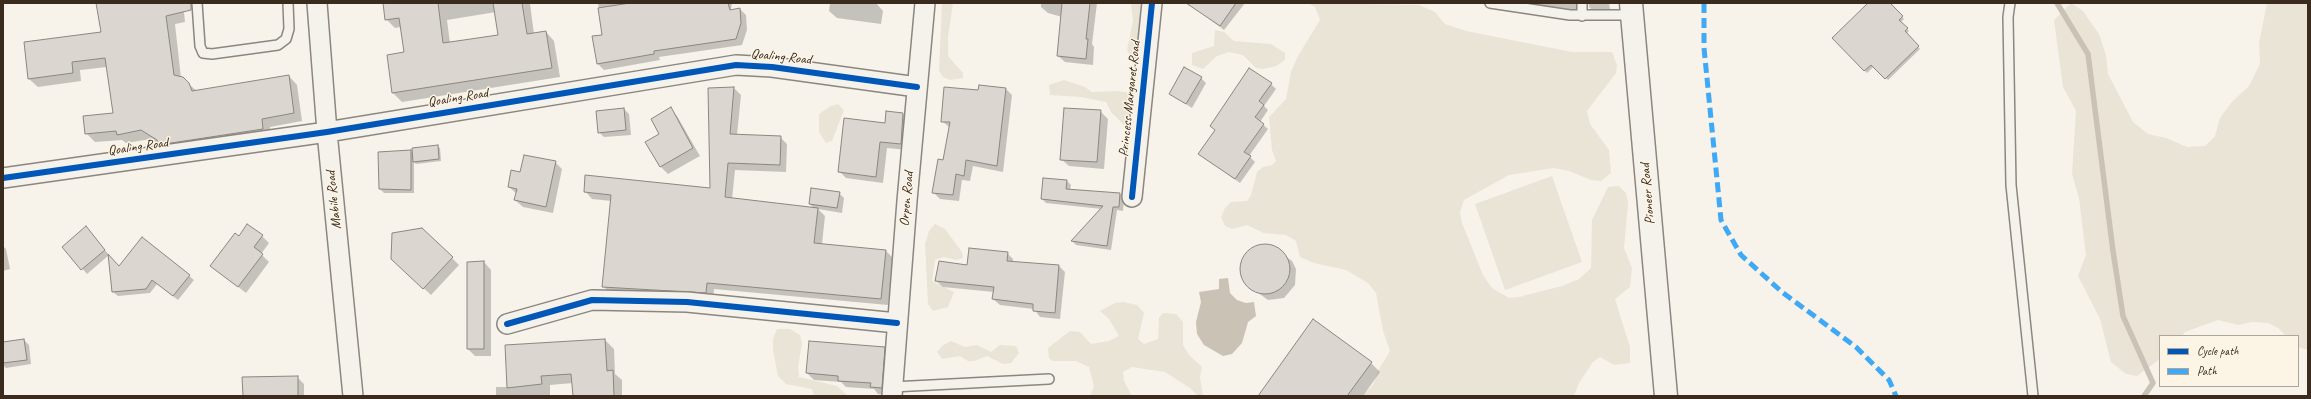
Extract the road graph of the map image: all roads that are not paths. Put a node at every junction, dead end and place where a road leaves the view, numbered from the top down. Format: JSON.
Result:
{"nodes":[{"id":1,"x":196,"y":3,"type":"edge"},
{"id":2,"x":288,"y":3,"type":"edge"},
{"id":3,"x":317,"y":3,"type":"edge"},
{"id":4,"x":925,"y":3,"type":"edge"},
{"id":5,"x":1152,"y":3,"type":"edge"},
{"id":6,"x":1490,"y":3,"type":"edge"},
{"id":7,"x":1582,"y":3,"type":"edge"},
{"id":8,"x":2010,"y":3,"type":"edge"},
{"id":9,"x":1514,"y":5,"type":"edge"},
{"id":10,"x":1632,"y":9,"type":"edge"},
{"id":11,"x":1582,"y":16,"type":"junction"},
{"id":12,"x":917,"y":87,"type":"junction"},
{"id":13,"x":327,"y":132,"type":"junction"},
{"id":14,"x":3,"y":178,"type":"edge"},
{"id":15,"x":1132,"y":197,"type":"dead end"},
{"id":16,"x":897,"y":323,"type":"junction"},
{"id":17,"x":507,"y":324,"type":"dead end"},
{"id":18,"x":1049,"y":379,"type":"dead end"},
{"id":19,"x":892,"y":391,"type":"edge"},
{"id":20,"x":1667,"y":392,"type":"edge"},
{"id":21,"x":353,"y":396,"type":"edge"},
{"id":22,"x":2033,"y":396,"type":"edge"}],
"edges":[{"from":1,"to":2,"type":"lane"},
{"from":3,"to":13,"type":"street","name":"Mabile Road"},
{"from":4,"to":12,"type":"street","name":"Orpen Road"},
{"from":5,"to":15,"type":"street","name":"Princess Margaret Road"},
{"from":6,"to":9,"type":"lane"},
{"from":7,"to":11,"type":"lane"},
{"from":8,"to":22,"type":"lane"},
{"from":9,"to":11,"type":"lane"},
{"from":10,"to":11,"type":"lane"},
{"from":10,"to":20,"type":"main road","name":"Pioneer Road"},
{"from":12,"to":13,"type":"street","name":"Qoaling Road"},
{"from":12,"to":16,"type":"street","name":"Orpen Road"},
{"from":13,"to":14,"type":"street","name":"Qoaling Road"},
{"from":13,"to":21,"type":"street","name":"Mabile Road"},
{"from":16,"to":17,"type":"street"},
{"from":16,"to":19,"type":"street","name":"Orpen Road"},
{"from":18,"to":19,"type":"lane"}]}
